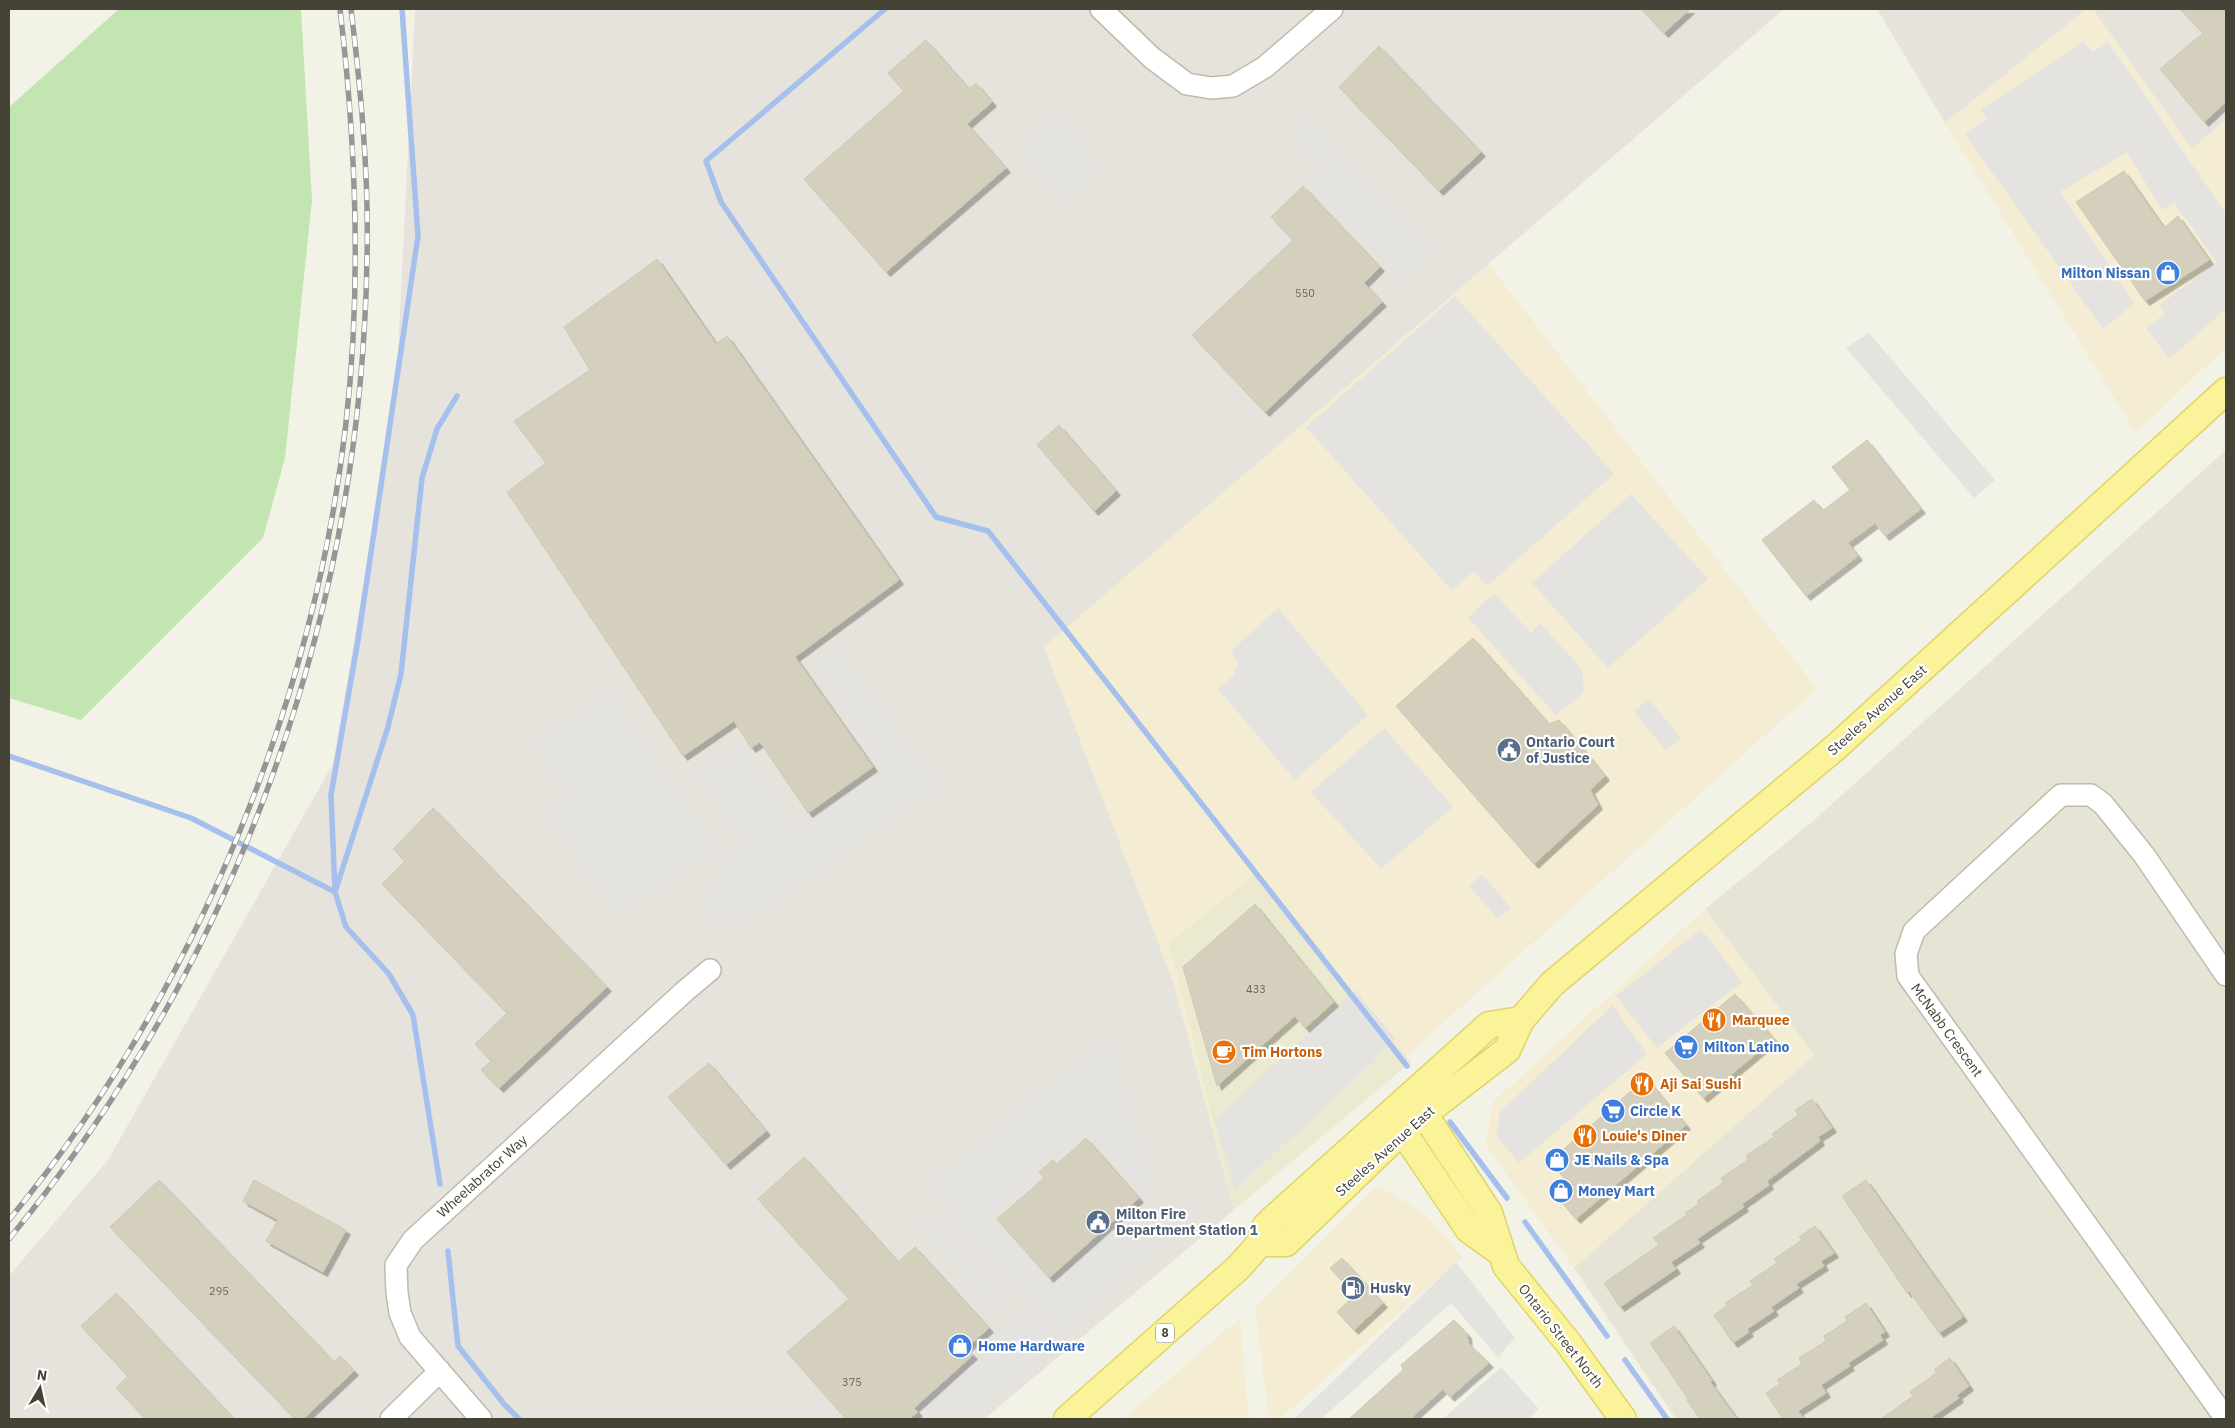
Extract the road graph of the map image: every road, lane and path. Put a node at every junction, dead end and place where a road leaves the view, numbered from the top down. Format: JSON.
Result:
{"nodes":[{"id":1,"x":1101,"y":9,"type":"edge"},
{"id":2,"x":1332,"y":9,"type":"edge"},
{"id":3,"x":2226,"y":391,"type":"edge"},
{"id":4,"x":710,"y":970,"type":"dead end"},
{"id":5,"x":2226,"y":975,"type":"edge"},
{"id":6,"x":1419,"y":1104,"type":"junction"},
{"id":7,"x":1396,"y":1122,"type":"junction"},
{"id":8,"x":1500,"y":1252,"type":"junction"},
{"id":9,"x":440,"y":1371,"type":"junction"},
{"id":10,"x":391,"y":1419,"type":"edge"},
{"id":11,"x":481,"y":1419,"type":"edge"},
{"id":12,"x":1067,"y":1419,"type":"edge"},
{"id":13,"x":1623,"y":1419,"type":"edge"},
{"id":14,"x":2226,"y":1419,"type":"edge"}],
"edges":[{"from":1,"to":2,"type":"street"},
{"from":3,"to":6,"type":"main road","name":"Steeles Avenue East","number":"8"},
{"from":4,"to":9,"type":"street","name":"Wheelabrator Way"},
{"from":5,"to":14,"type":"street","name":"McNabb Crescent"},
{"from":6,"to":7,"type":"main road","name":"Steeles Avenue East","number":"8"},
{"from":6,"to":8,"type":"main road","name":"Ontario Street North"},
{"from":7,"to":8,"type":"main road","name":"Ontario Street North"},
{"from":7,"to":12,"type":"main road","name":"Steeles Avenue East","number":"8"},
{"from":8,"to":13,"type":"main road","name":"Ontario Street North"},
{"from":9,"to":10,"type":"street"},
{"from":9,"to":11,"type":"street","name":"Wheelabrator Way"}]}
